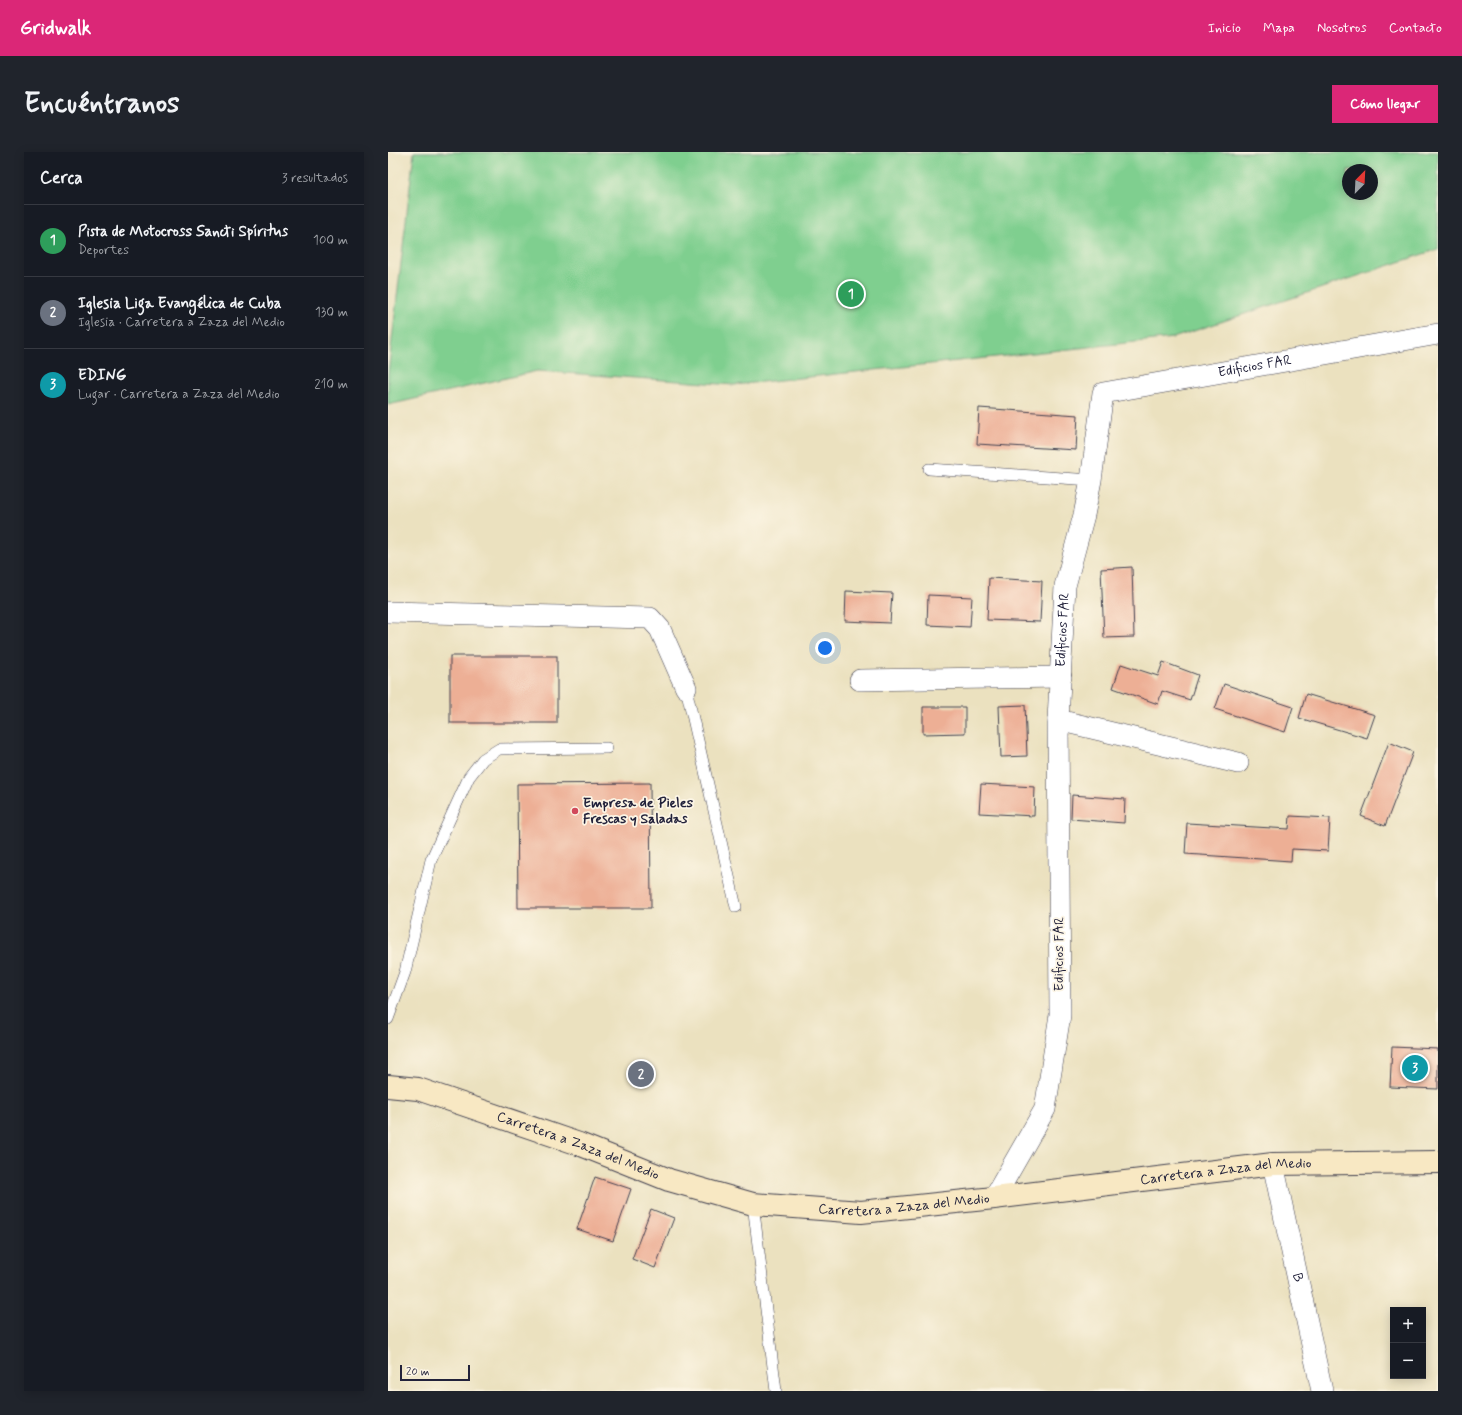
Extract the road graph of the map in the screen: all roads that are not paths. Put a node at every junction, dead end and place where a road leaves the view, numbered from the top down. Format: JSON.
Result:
{"nodes":[{"id":1,"x":1438,"y":334,"type":"edge"},
{"id":2,"x":929,"y":469,"type":"dead end"},
{"id":3,"x":1091,"y":480,"type":"junction"},
{"id":4,"x":388,"y":612,"type":"edge"},
{"id":5,"x":1061,"y":677,"type":"junction"},
{"id":6,"x":860,"y":680,"type":"dead end"},
{"id":7,"x":686,"y":688,"type":"joint"},
{"id":8,"x":1058,"y":720,"type":"junction"},
{"id":9,"x":607,"y":748,"type":"dead end"},
{"id":10,"x":1238,"y":763,"type":"dead end"},
{"id":11,"x":736,"y":907,"type":"dead end"},
{"id":12,"x":388,"y":1019,"type":"edge"},
{"id":13,"x":388,"y":1086,"type":"edge"},
{"id":14,"x":1438,"y":1162,"type":"edge"},
{"id":15,"x":1273,"y":1164,"type":"junction"},
{"id":16,"x":994,"y":1198,"type":"junction"},
{"id":17,"x":753,"y":1204,"type":"junction"},
{"id":18,"x":776,"y":1391,"type":"edge"},
{"id":19,"x":1322,"y":1391,"type":"edge"}],
"edges":[{"from":1,"to":3,"type":"street","name":"Edificios FAR"},
{"from":2,"to":3,"type":"lane"},
{"from":3,"to":5,"type":"street","name":"Edificios FAR"},
{"from":4,"to":7,"type":"street"},
{"from":5,"to":6,"type":"street"},
{"from":5,"to":8,"type":"street","name":"Edificios FAR"},
{"from":7,"to":11,"type":"lane"},
{"from":8,"to":10,"type":"street"},
{"from":8,"to":16,"type":"street","name":"Edificios FAR"},
{"from":9,"to":12,"type":"lane"},
{"from":13,"to":17,"type":"main road","name":"Carretera a Zaza del Medio"},
{"from":14,"to":15,"type":"main road","name":"Carretera a Zaza del Medio"},
{"from":15,"to":16,"type":"main road","name":"Carretera a Zaza del Medio"},
{"from":15,"to":19,"type":"street","name":"B"},
{"from":16,"to":17,"type":"main road","name":"Carretera a Zaza del Medio"},
{"from":17,"to":18,"type":"lane"}]}
